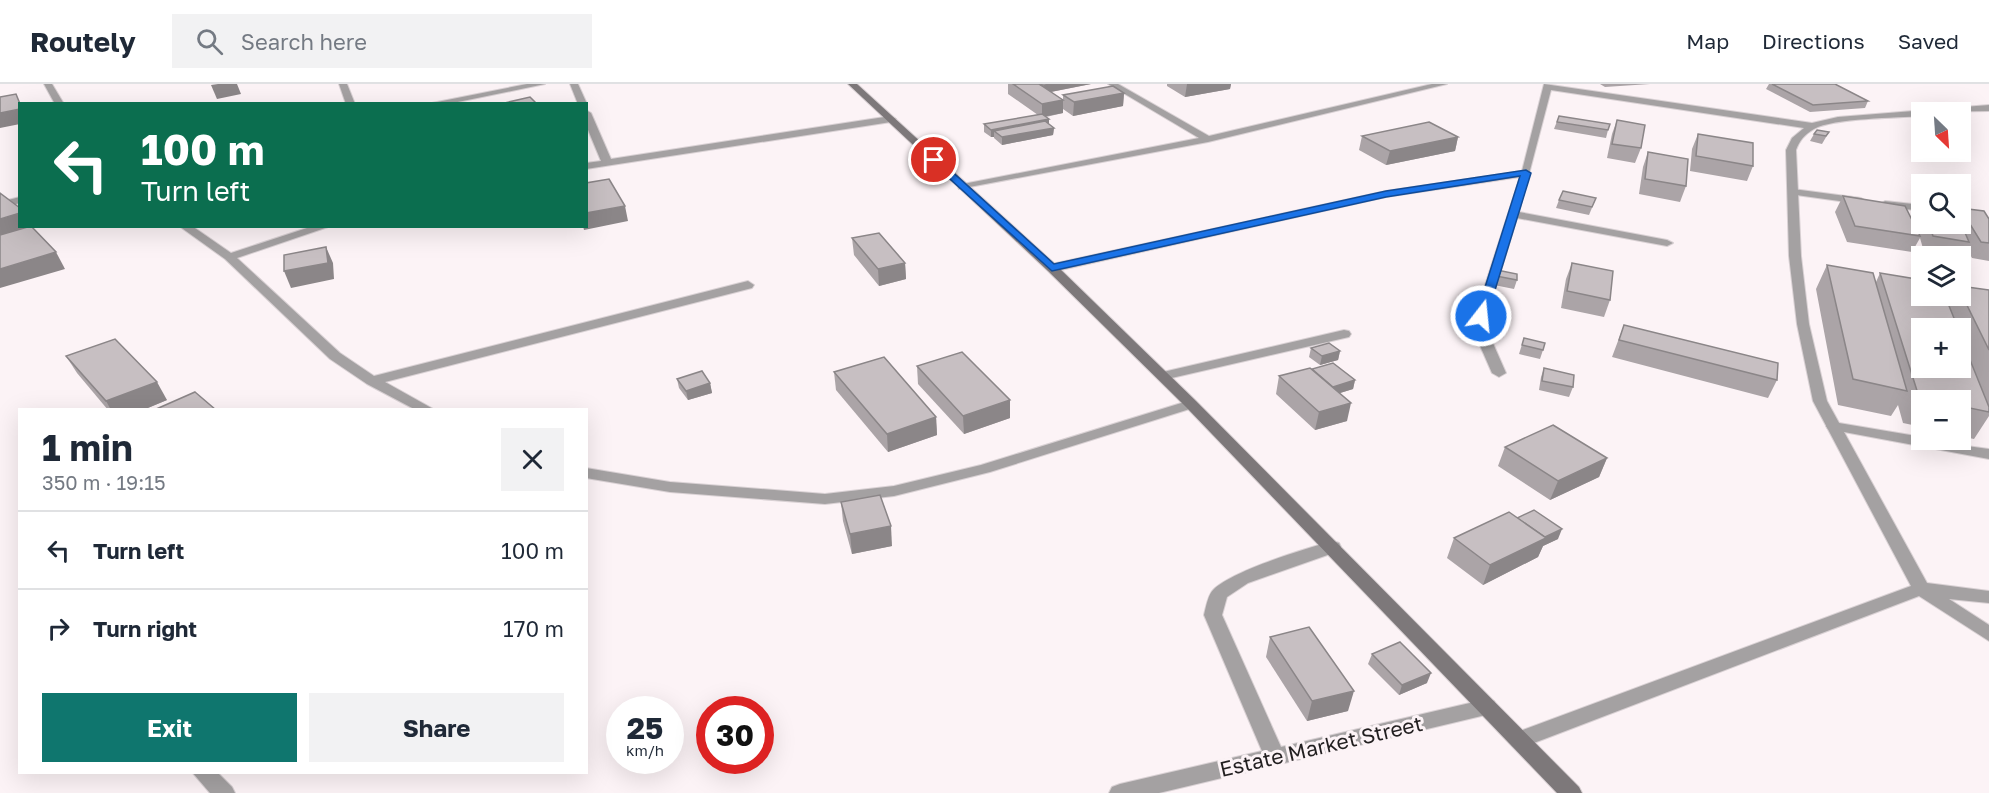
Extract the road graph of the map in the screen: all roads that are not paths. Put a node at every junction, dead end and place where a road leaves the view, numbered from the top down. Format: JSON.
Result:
{"nodes":[{"id":1,"x":48,"y":84,"type":"edge"},
{"id":2,"x":342,"y":84,"type":"edge"},
{"id":3,"x":541,"y":84,"type":"edge"},
{"id":4,"x":574,"y":84,"type":"edge"},
{"id":5,"x":852,"y":84,"type":"edge"},
{"id":6,"x":1112,"y":84,"type":"edge"},
{"id":7,"x":1443,"y":84,"type":"edge"},
{"id":8,"x":1548,"y":86,"type":"edge"},
{"id":9,"x":59,"y":102,"type":"edge"},
{"id":10,"x":350,"y":102,"type":"edge"},
{"id":11,"x":442,"y":102,"type":"edge"},
{"id":12,"x":581,"y":102,"type":"edge"},
{"id":13,"x":1989,"y":108,"type":"edge"},
{"id":14,"x":588,"y":118,"type":"edge"},
{"id":15,"x":891,"y":119,"type":"junction"},
{"id":16,"x":1812,"y":126,"type":"junction"},
{"id":17,"x":1208,"y":139,"type":"junction"},
{"id":18,"x":607,"y":162,"type":"junction"},
{"id":19,"x":588,"y":166,"type":"edge"},
{"id":20,"x":1526,"y":173,"type":"junction"},
{"id":21,"x":963,"y":187,"type":"junction"},
{"id":22,"x":1793,"y":192,"type":"junction"},
{"id":23,"x":18,"y":200,"type":"edge"},
{"id":24,"x":0,"y":205,"type":"edge"},
{"id":25,"x":1911,"y":207,"type":"edge"},
{"id":26,"x":1513,"y":214,"type":"junction"},
{"id":27,"x":187,"y":228,"type":"edge"},
{"id":28,"x":320,"y":228,"type":"edge"},
{"id":29,"x":1666,"y":243,"type":"dead end"},
{"id":30,"x":229,"y":257,"type":"junction"},
{"id":31,"x":1052,"y":268,"type":"junction"},
{"id":32,"x":748,"y":285,"type":"dead end"},
{"id":33,"x":1344,"y":334,"type":"dead end"},
{"id":34,"x":1499,"y":373,"type":"dead end"},
{"id":35,"x":1163,"y":376,"type":"junction"},
{"id":36,"x":372,"y":381,"type":"junction"},
{"id":37,"x":1191,"y":404,"type":"junction"},
{"id":38,"x":424,"y":408,"type":"edge"},
{"id":39,"x":1833,"y":426,"type":"junction"},
{"id":40,"x":1989,"y":454,"type":"edge"},
{"id":41,"x":588,"y":473,"type":"edge"},
{"id":42,"x":1333,"y":547,"type":"junction"},
{"id":43,"x":1921,"y":589,"type":"junction"},
{"id":44,"x":1989,"y":597,"type":"edge"},
{"id":45,"x":1989,"y":634,"type":"edge"},
{"id":46,"x":1487,"y":707,"type":"junction"},
{"id":47,"x":1519,"y":740,"type":"junction"},
{"id":48,"x":1275,"y":757,"type":"junction"},
{"id":49,"x":204,"y":774,"type":"edge"},
{"id":50,"x":224,"y":793,"type":"edge"},
{"id":51,"x":1120,"y":793,"type":"edge"},
{"id":52,"x":1571,"y":793,"type":"edge"}],
"edges":[{"from":1,"to":9,"type":"street"},
{"from":2,"to":10,"type":"street"},
{"from":3,"to":11,"type":"street"},
{"from":4,"to":12,"type":"street"},
{"from":5,"to":15,"type":"street"},
{"from":6,"to":17,"type":"street"},
{"from":7,"to":17,"type":"street"},
{"from":8,"to":16,"type":"street"},
{"from":8,"to":20,"type":"street"},
{"from":13,"to":16,"type":"street"},
{"from":14,"to":18,"type":"street"},
{"from":15,"to":18,"type":"street"},
{"from":15,"to":21,"type":"street"},
{"from":16,"to":22,"type":"street"},
{"from":17,"to":21,"type":"street"},
{"from":18,"to":19,"type":"street"},
{"from":20,"to":26,"type":"street"},
{"from":20,"to":31,"type":"street"},
{"from":21,"to":31,"type":"street"},
{"from":22,"to":25,"type":"street"},
{"from":22,"to":39,"type":"street"},
{"from":23,"to":24,"type":"street"},
{"from":26,"to":29,"type":"street"},
{"from":26,"to":34,"type":"street"},
{"from":27,"to":30,"type":"street"},
{"from":28,"to":30,"type":"street"},
{"from":30,"to":36,"type":"street"},
{"from":31,"to":35,"type":"street"},
{"from":32,"to":36,"type":"street"},
{"from":33,"to":35,"type":"street"},
{"from":35,"to":37,"type":"street"},
{"from":36,"to":38,"type":"street"},
{"from":37,"to":41,"type":"street"},
{"from":37,"to":42,"type":"street"},
{"from":39,"to":40,"type":"street"},
{"from":39,"to":43,"type":"street"},
{"from":42,"to":46,"type":"street"},
{"from":42,"to":48,"type":"street"},
{"from":43,"to":44,"type":"street"},
{"from":43,"to":45,"type":"street"},
{"from":43,"to":47,"type":"street"},
{"from":46,"to":47,"type":"street"},
{"from":46,"to":48,"type":"street","name":"Estate Market Street"},
{"from":47,"to":52,"type":"street"},
{"from":48,"to":51,"type":"street","name":"Estate Market Street"},
{"from":49,"to":50,"type":"street"}]}
